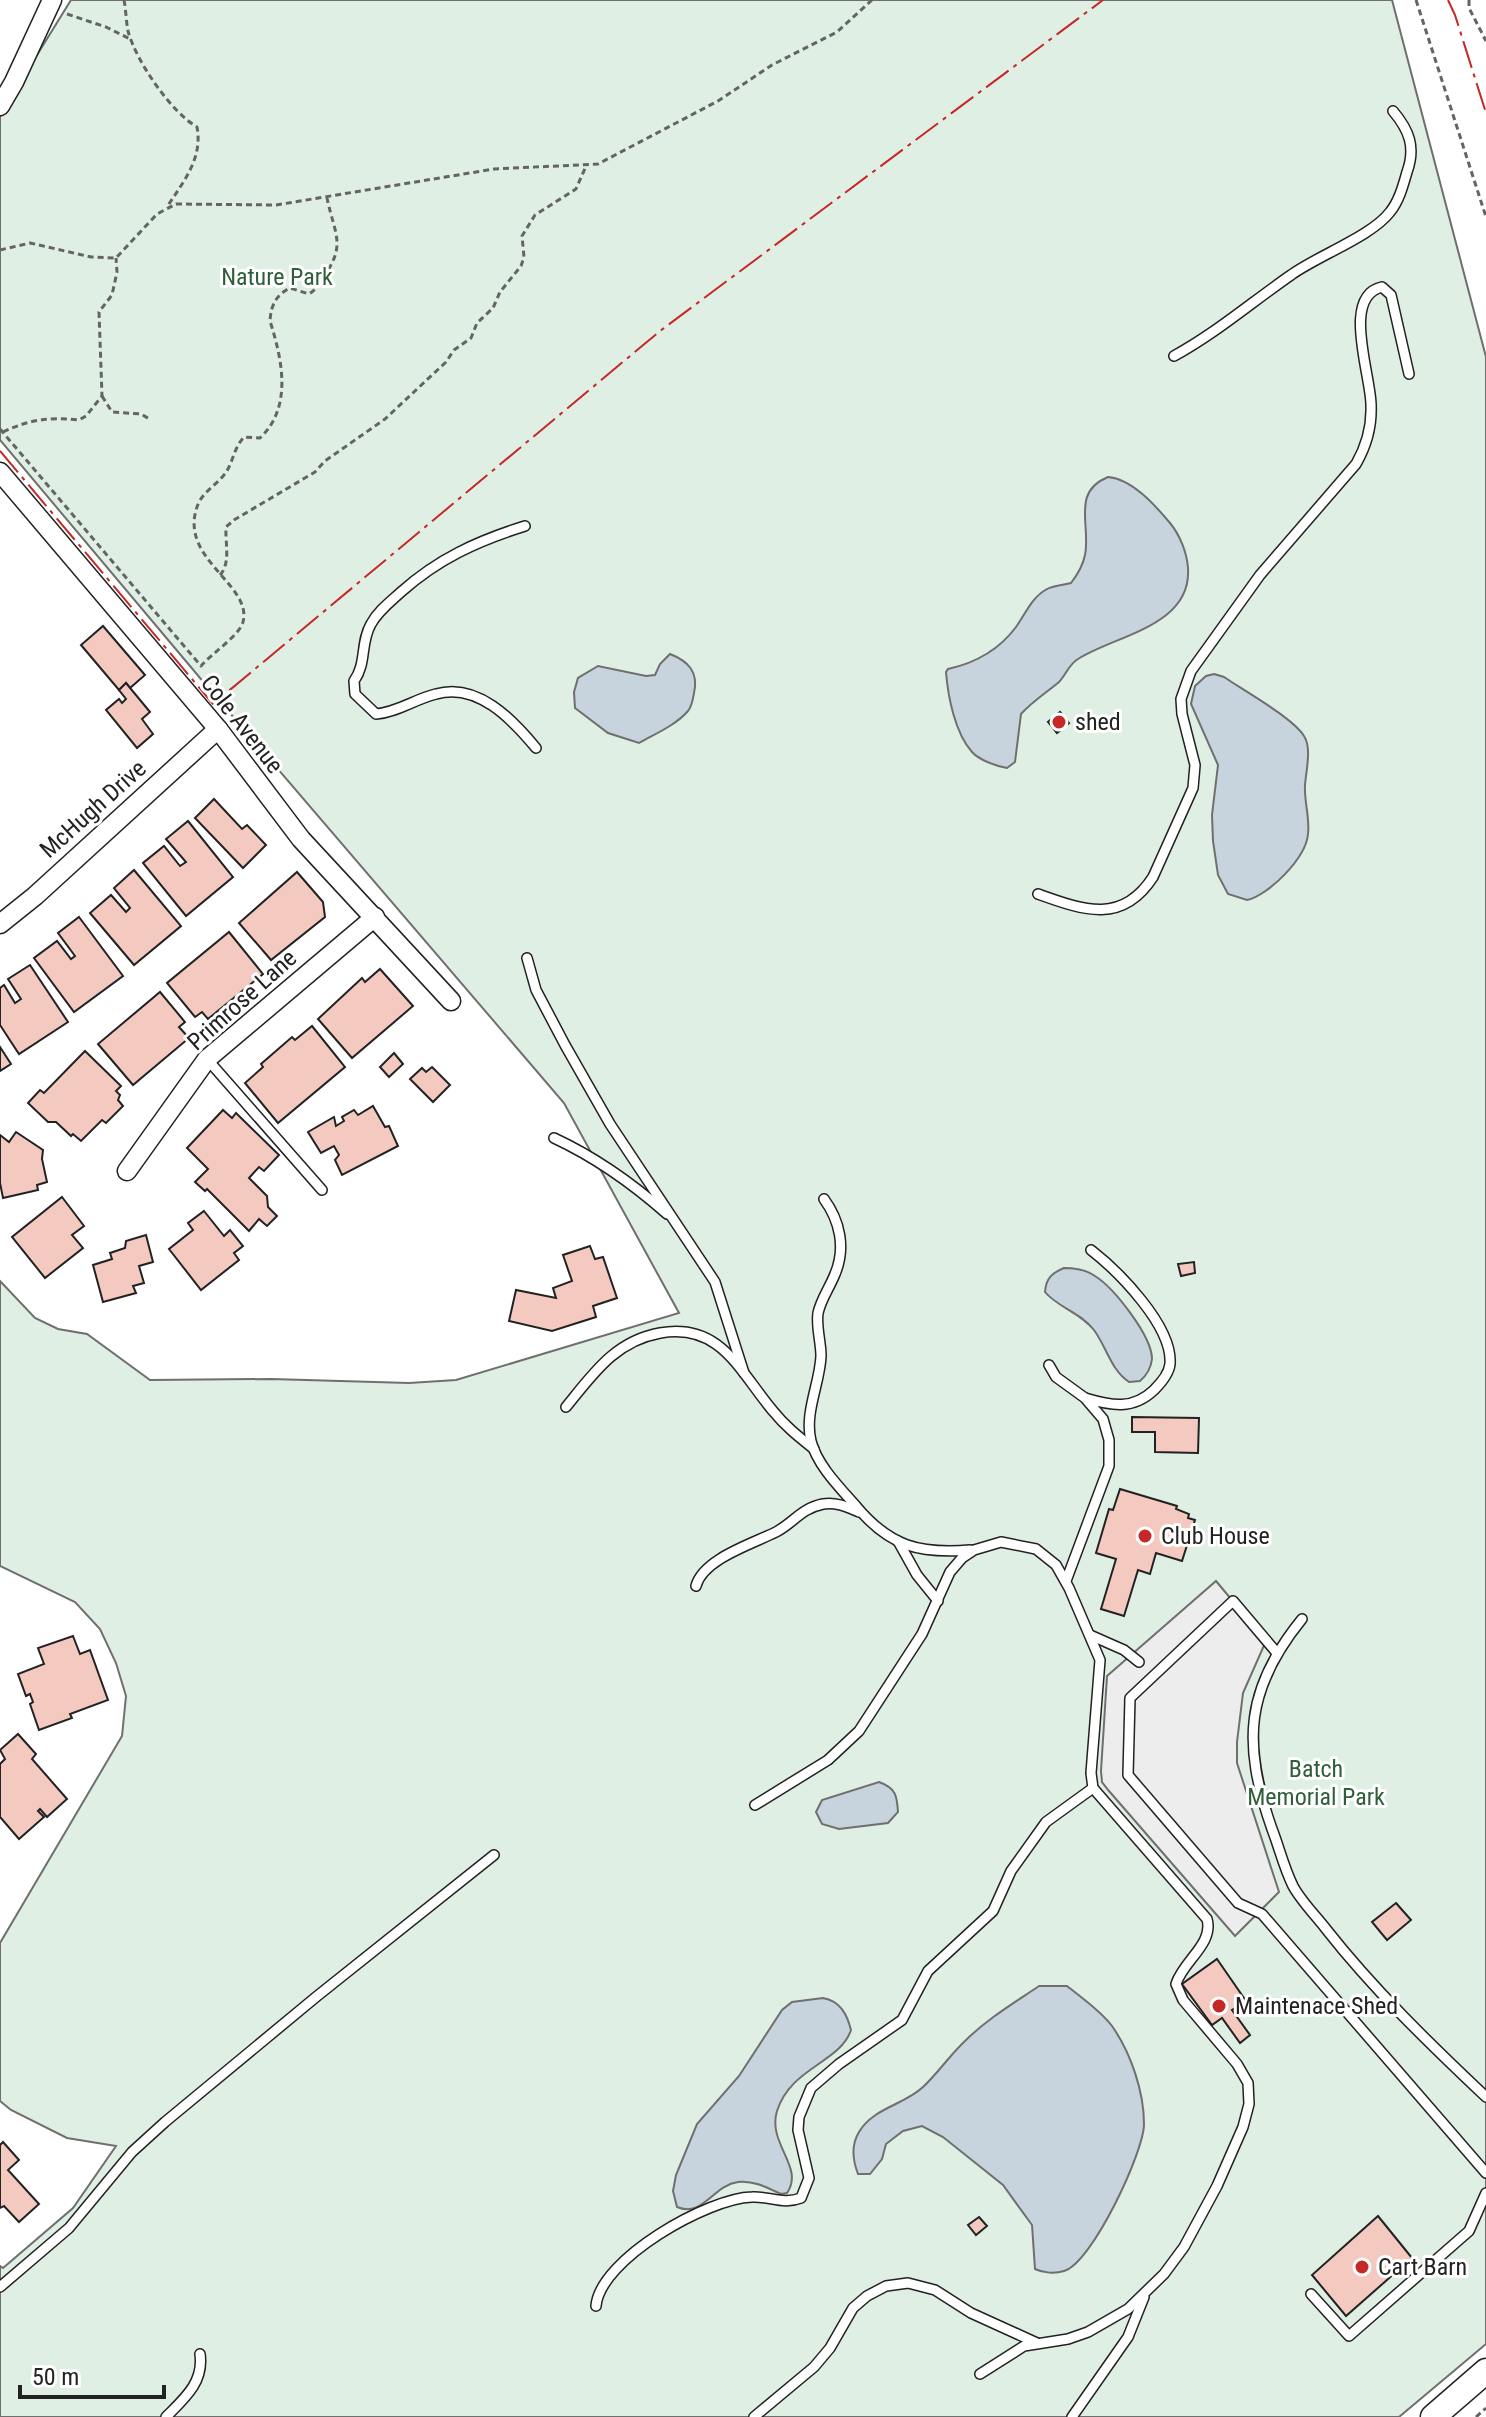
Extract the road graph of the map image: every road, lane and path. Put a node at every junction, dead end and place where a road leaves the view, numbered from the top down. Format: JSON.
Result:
{"nodes":[{"id":1,"x":124,"y":0,"type":"edge"},
{"id":2,"x":872,"y":0,"type":"edge"},
{"id":3,"x":1416,"y":0,"type":"edge"},
{"id":4,"x":1469,"y":0,"type":"edge"},
{"id":5,"x":51,"y":3,"type":"edge"},
{"id":6,"x":131,"y":40,"type":"junction"},
{"id":7,"x":1486,"y":41,"type":"edge"},
{"id":8,"x":0,"y":106,"type":"edge"},
{"id":9,"x":1393,"y":111,"type":"dead end"},
{"id":10,"x":587,"y":164,"type":"junction"},
{"id":11,"x":327,"y":198,"type":"junction"},
{"id":12,"x":165,"y":210,"type":"junction"},
{"id":13,"x":1486,"y":217,"type":"edge"},
{"id":14,"x":0,"y":250,"type":"edge"},
{"id":15,"x":116,"y":258,"type":"junction"},
{"id":16,"x":1174,"y":356,"type":"dead end"},
{"id":17,"x":1409,"y":374,"type":"dead end"},
{"id":18,"x":102,"y":396,"type":"junction"},
{"id":19,"x":151,"y":420,"type":"dead end"},
{"id":20,"x":2,"y":430,"type":"edge"},
{"id":21,"x":0,"y":472,"type":"edge"},
{"id":22,"x":525,"y":526,"type":"dead end"},
{"id":23,"x":220,"y":575,"type":"junction"},
{"id":24,"x":218,"y":729,"type":"junction"},
{"id":25,"x":536,"y":748,"type":"dead end"},
{"id":26,"x":1038,"y":894,"type":"dead end"},
{"id":27,"x":375,"y":917,"type":"junction"},
{"id":28,"x":0,"y":924,"type":"edge"},
{"id":29,"x":527,"y":958,"type":"dead end"},
{"id":30,"x":451,"y":1001,"type":"dead end"},
{"id":31,"x":207,"y":1059,"type":"junction"},
{"id":32,"x":554,"y":1138,"type":"dead end"},
{"id":33,"x":127,"y":1171,"type":"dead end"},
{"id":34,"x":322,"y":1190,"type":"dead end"},
{"id":35,"x":824,"y":1199,"type":"dead end"},
{"id":36,"x":676,"y":1221,"type":"junction"},
{"id":37,"x":1091,"y":1250,"type":"dead end"},
{"id":38,"x":1049,"y":1365,"type":"dead end"},
{"id":39,"x":744,"y":1373,"type":"junction"},
{"id":40,"x":1085,"y":1398,"type":"junction"},
{"id":41,"x":566,"y":1407,"type":"dead end"},
{"id":42,"x":816,"y":1451,"type":"junction"},
{"id":43,"x":862,"y":1514,"type":"junction"},
{"id":44,"x":898,"y":1541,"type":"junction"},
{"id":45,"x":974,"y":1550,"type":"junction"},
{"id":46,"x":1066,"y":1581,"type":"junction"},
{"id":47,"x":696,"y":1586,"type":"dead end"},
{"id":48,"x":938,"y":1601,"type":"junction"},
{"id":49,"x":1302,"y":1619,"type":"dead end"},
{"id":50,"x":1090,"y":1635,"type":"junction"},
{"id":51,"x":1277,"y":1653,"type":"junction"},
{"id":52,"x":1139,"y":1662,"type":"dead end"},
{"id":53,"x":1093,"y":1788,"type":"junction"},
{"id":54,"x":755,"y":1805,"type":"dead end"},
{"id":55,"x":494,"y":1855,"type":"dead end"},
{"id":56,"x":1486,"y":2097,"type":"edge"},
{"id":57,"x":1486,"y":2173,"type":"edge"},
{"id":58,"x":1486,"y":2193,"type":"edge"},
{"id":59,"x":0,"y":2287,"type":"edge"},
{"id":60,"x":1311,"y":2294,"type":"dead end"},
{"id":61,"x":1144,"y":2295,"type":"junction"},
{"id":62,"x":596,"y":2306,"type":"dead end"},
{"id":63,"x":1037,"y":2343,"type":"junction"},
{"id":64,"x":200,"y":2354,"type":"dead end"},
{"id":65,"x":1486,"y":2371,"type":"edge"},
{"id":66,"x":980,"y":2374,"type":"dead end"},
{"id":67,"x":1486,"y":2408,"type":"edge"},
{"id":68,"x":166,"y":2417,"type":"edge"},
{"id":69,"x":754,"y":2417,"type":"edge"},
{"id":70,"x":1072,"y":2417,"type":"edge"},
{"id":71,"x":1433,"y":2417,"type":"edge"},
{"id":72,"x":1476,"y":2417,"type":"edge"}],
"edges":[{"from":1,"to":6,"type":"path"},
{"from":2,"to":10,"type":"path"},
{"from":3,"to":13,"type":"path"},
{"from":4,"to":7,"type":"path"},
{"from":5,"to":6,"type":"path"},
{"from":5,"to":8,"type":"street"},
{"from":6,"to":12,"type":"path"},
{"from":9,"to":16,"type":"lane"},
{"from":10,"to":11,"type":"path"},
{"from":10,"to":23,"type":"path"},
{"from":11,"to":12,"type":"path"},
{"from":11,"to":23,"type":"path"},
{"from":12,"to":15,"type":"path"},
{"from":14,"to":15,"type":"path"},
{"from":15,"to":18,"type":"path"},
{"from":17,"to":26,"type":"lane"},
{"from":18,"to":19,"type":"path"},
{"from":18,"to":20,"type":"path"},
{"from":20,"to":23,"type":"path"},
{"from":21,"to":24,"type":"street","name":"Cole Avenue"},
{"from":22,"to":25,"type":"lane"},
{"from":24,"to":27,"type":"street","name":"Cole Avenue"},
{"from":24,"to":28,"type":"street","name":"McHugh Drive"},
{"from":27,"to":30,"type":"street","name":"Cole Avenue"},
{"from":27,"to":31,"type":"street","name":"Primrose Lane"},
{"from":29,"to":36,"type":"lane"},
{"from":31,"to":33,"type":"street","name":"Primrose Lane"},
{"from":31,"to":34,"type":"lane"},
{"from":32,"to":36,"type":"lane"},
{"from":35,"to":42,"type":"lane"},
{"from":36,"to":39,"type":"lane"},
{"from":37,"to":40,"type":"lane"},
{"from":38,"to":40,"type":"lane"},
{"from":39,"to":41,"type":"lane"},
{"from":39,"to":42,"type":"lane"},
{"from":40,"to":46,"type":"lane"},
{"from":42,"to":43,"type":"lane"},
{"from":43,"to":44,"type":"lane"},
{"from":43,"to":47,"type":"lane"},
{"from":44,"to":45,"type":"lane"},
{"from":44,"to":48,"type":"lane"},
{"from":45,"to":46,"type":"lane"},
{"from":45,"to":48,"type":"lane"},
{"from":46,"to":50,"type":"lane"},
{"from":48,"to":54,"type":"lane"},
{"from":49,"to":51,"type":"lane"},
{"from":50,"to":52,"type":"lane"},
{"from":50,"to":53,"type":"lane"},
{"from":51,"to":56,"type":"lane"},
{"from":51,"to":57,"type":"lane"},
{"from":53,"to":61,"type":"lane"},
{"from":53,"to":62,"type":"lane"},
{"from":55,"to":59,"type":"lane"},
{"from":58,"to":60,"type":"lane"},
{"from":61,"to":63,"type":"lane"},
{"from":61,"to":70,"type":"lane"},
{"from":63,"to":66,"type":"lane"},
{"from":63,"to":69,"type":"lane"},
{"from":64,"to":68,"type":"lane"},
{"from":65,"to":71,"type":"main road"},
{"from":67,"to":72,"type":"path"}]}
